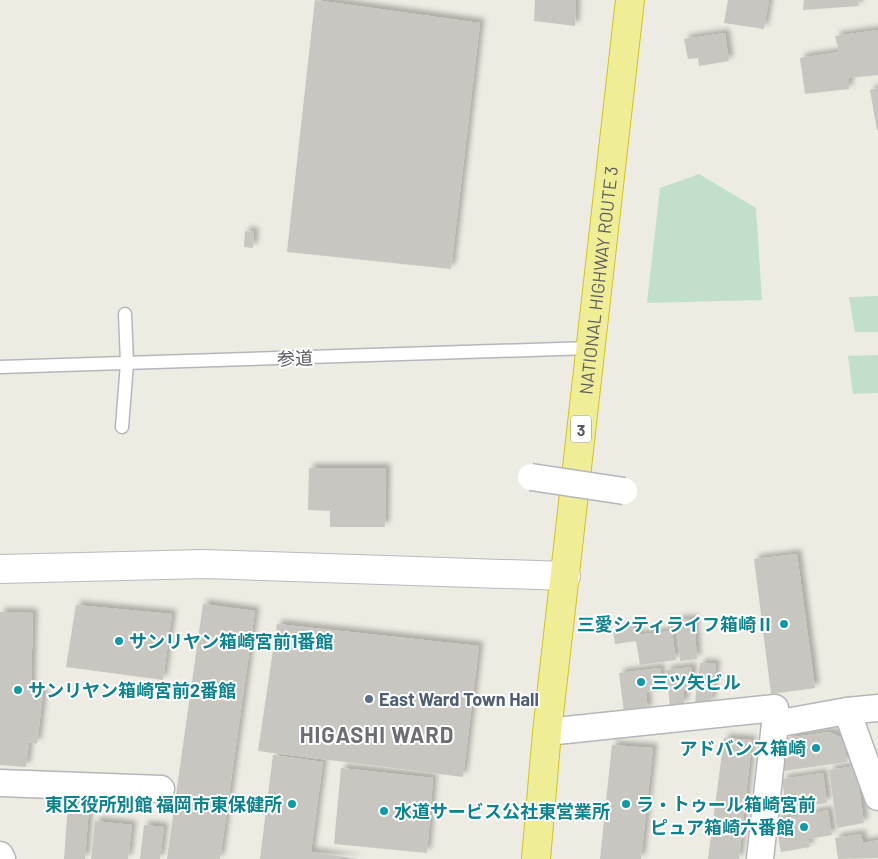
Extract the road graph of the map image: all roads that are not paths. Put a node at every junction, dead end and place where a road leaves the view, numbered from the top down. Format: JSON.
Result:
{"nodes":[{"id":1,"x":630,"y":0,"type":"edge"},
{"id":2,"x":125,"y":314,"type":"dead end"},
{"id":3,"x":590,"y":348,"type":"junction"},
{"id":4,"x":127,"y":363,"type":"junction"},
{"id":5,"x":0,"y":367,"type":"edge"},
{"id":6,"x":122,"y":427,"type":"dead end"},
{"id":7,"x":531,"y":477,"type":"dead end"},
{"id":8,"x":624,"y":491,"type":"dead end"},
{"id":9,"x":0,"y":570,"type":"edge"},
{"id":10,"x":566,"y":576,"type":"junction"},
{"id":11,"x":878,"y":708,"type":"edge"},
{"id":12,"x":847,"y":711,"type":"junction"},
{"id":13,"x":775,"y":724,"type":"junction"},
{"id":14,"x":548,"y":732,"type":"junction"},
{"id":15,"x":0,"y":783,"type":"edge"},
{"id":16,"x":161,"y":789,"type":"dead end"},
{"id":17,"x":878,"y":797,"type":"edge"},
{"id":18,"x":0,"y":855,"type":"edge"},
{"id":19,"x":2,"y":859,"type":"edge"},
{"id":20,"x":536,"y":859,"type":"edge"},
{"id":21,"x":760,"y":859,"type":"edge"}],
"edges":[{"from":1,"to":3,"type":"highway","name":"NATIONAL HIGHWAY ROUTE 3","number":"3"},
{"from":2,"to":4,"type":"lane"},
{"from":3,"to":4,"type":"lane","name":"参道"},
{"from":3,"to":10,"type":"highway","name":"NATIONAL HIGHWAY ROUTE 3","number":"3"},
{"from":4,"to":5,"type":"lane","name":"参道"},
{"from":4,"to":6,"type":"lane"},
{"from":7,"to":8,"type":"street","bridge":true},
{"from":9,"to":10,"type":"street"},
{"from":10,"to":14,"type":"highway","name":"NATIONAL HIGHWAY ROUTE 3","number":"3"},
{"from":11,"to":12,"type":"street"},
{"from":12,"to":13,"type":"street"},
{"from":12,"to":17,"type":"street"},
{"from":13,"to":14,"type":"street"},
{"from":13,"to":21,"type":"street"},
{"from":14,"to":20,"type":"highway","name":"NATIONAL HIGHWAY ROUTE 3","number":"3"},
{"from":15,"to":16,"type":"street"},
{"from":18,"to":19,"type":"street"}]}
